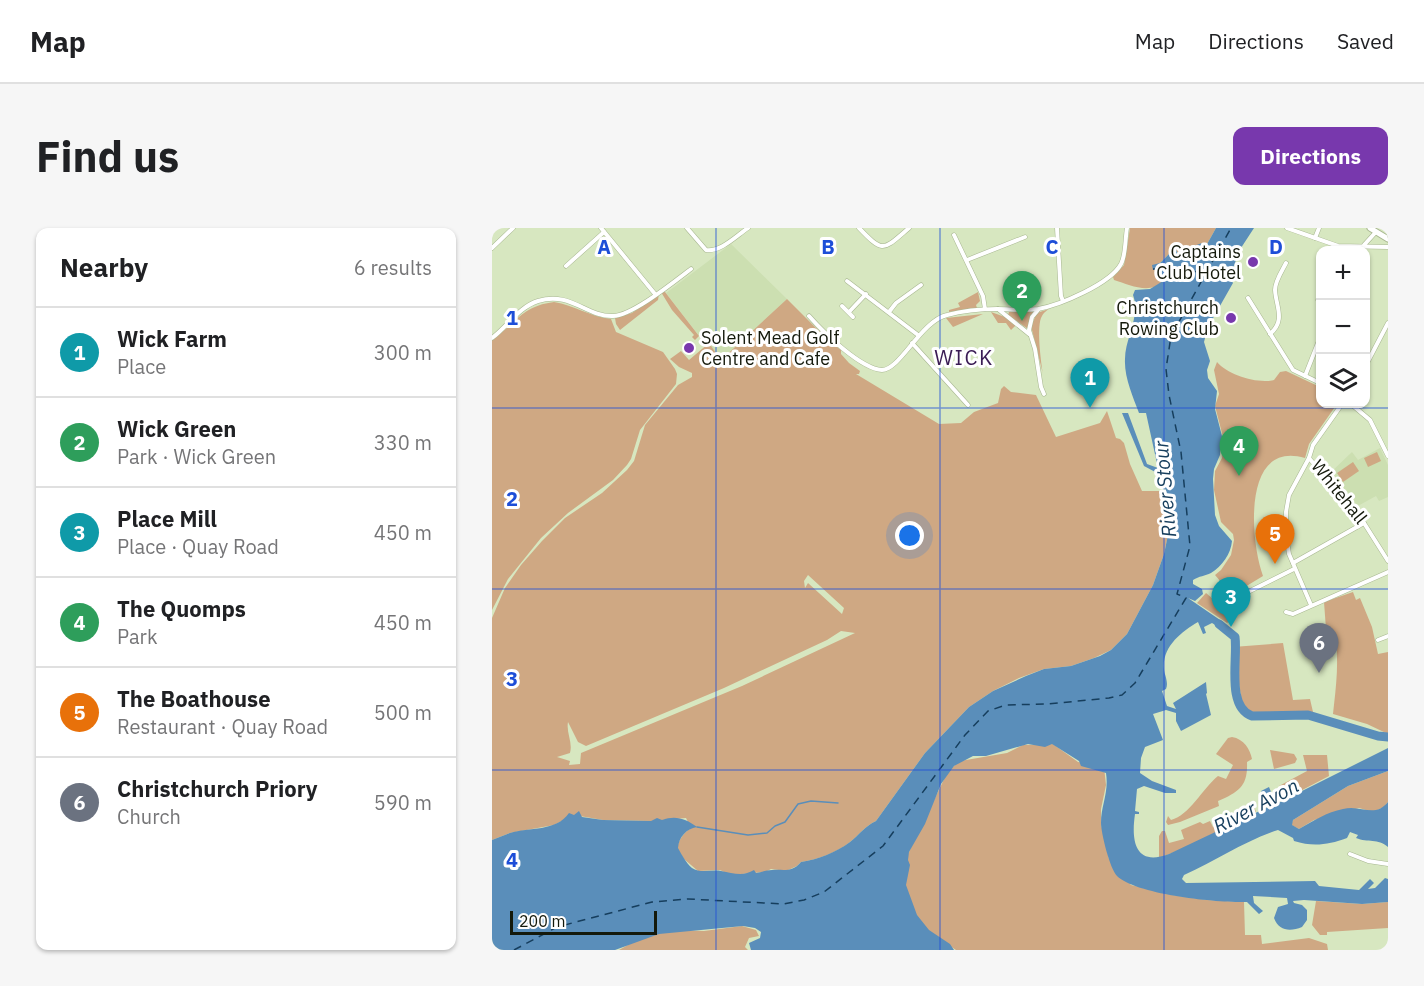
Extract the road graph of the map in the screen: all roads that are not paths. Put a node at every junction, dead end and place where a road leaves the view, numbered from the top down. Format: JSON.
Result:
{"nodes":[{"id":1,"x":513,"y":228,"type":"edge"},
{"id":2,"x":687,"y":228,"type":"edge"},
{"id":3,"x":747,"y":228,"type":"edge"},
{"id":4,"x":859,"y":228,"type":"edge"},
{"id":5,"x":909,"y":228,"type":"edge"},
{"id":6,"x":1058,"y":228,"type":"edge"},
{"id":7,"x":1127,"y":228,"type":"edge"},
{"id":8,"x":1287,"y":228,"type":"edge"},
{"id":9,"x":1319,"y":228,"type":"edge"},
{"id":10,"x":1370,"y":228,"type":"edge"},
{"id":11,"x":602,"y":230,"type":"edge"},
{"id":12,"x":1376,"y":233,"type":"junction"},
{"id":13,"x":954,"y":235,"type":"dead end"},
{"id":14,"x":1026,"y":237,"type":"dead end"},
{"id":15,"x":1316,"y":238,"type":"junction"},
{"id":16,"x":1388,"y":239,"type":"edge"},
{"id":17,"x":1334,"y":246,"type":"edge"},
{"id":18,"x":1364,"y":246,"type":"edge"},
{"id":19,"x":1370,"y":246,"type":"edge"},
{"id":20,"x":1388,"y":247,"type":"edge"},
{"id":21,"x":492,"y":248,"type":"edge"},
{"id":22,"x":967,"y":260,"type":"junction"},
{"id":23,"x":1286,"y":263,"type":"dead end"},
{"id":24,"x":566,"y":266,"type":"dead end"},
{"id":25,"x":691,"y":269,"type":"dead end"},
{"id":26,"x":847,"y":281,"type":"dead end"},
{"id":27,"x":921,"y":285,"type":"dead end"},
{"id":28,"x":655,"y":294,"type":"junction"},
{"id":29,"x":866,"y":294,"type":"junction"},
{"id":30,"x":1248,"y":298,"type":"dead end"},
{"id":31,"x":1063,"y":301,"type":"junction"},
{"id":32,"x":842,"y":306,"type":"dead end"},
{"id":33,"x":985,"y":309,"type":"junction"},
{"id":34,"x":998,"y":309,"type":"junction"},
{"id":35,"x":1038,"y":309,"type":"junction"},
{"id":36,"x":849,"y":312,"type":"junction"},
{"id":37,"x":889,"y":312,"type":"junction"},
{"id":38,"x":809,"y":316,"type":"dead end"},
{"id":39,"x":853,"y":317,"type":"dead end"},
{"id":40,"x":1388,"y":324,"type":"edge"},
{"id":41,"x":1270,"y":334,"type":"junction"},
{"id":42,"x":918,"y":335,"type":"junction"},
{"id":43,"x":1029,"y":335,"type":"junction"},
{"id":44,"x":492,"y":338,"type":"edge"},
{"id":45,"x":912,"y":343,"type":"junction"},
{"id":46,"x":1316,"y":348,"type":"edge"},
{"id":47,"x":1370,"y":356,"type":"edge"},
{"id":48,"x":1305,"y":376,"type":"junction"},
{"id":49,"x":1316,"y":381,"type":"edge"},
{"id":50,"x":1044,"y":394,"type":"dead end"},
{"id":51,"x":968,"y":405,"type":"dead end"},
{"id":52,"x":1339,"y":408,"type":"edge"},
{"id":53,"x":1356,"y":408,"type":"edge"},
{"id":54,"x":1388,"y":456,"type":"edge"},
{"id":55,"x":1309,"y":458,"type":"junction"},
{"id":56,"x":1364,"y":523,"type":"junction"},
{"id":57,"x":1388,"y":548,"type":"edge"},
{"id":58,"x":1383,"y":550,"type":"junction"},
{"id":59,"x":1388,"y":561,"type":"edge"},
{"id":60,"x":1293,"y":566,"type":"junction"},
{"id":61,"x":1388,"y":572,"type":"edge"},
{"id":62,"x":1225,"y":601,"type":"dead end"},
{"id":63,"x":1311,"y":605,"type":"junction"},
{"id":64,"x":1286,"y":612,"type":"dead end"},
{"id":65,"x":1388,"y":636,"type":"edge"},
{"id":66,"x":1378,"y":640,"type":"dead end"},
{"id":67,"x":1350,"y":854,"type":"dead end"},
{"id":68,"x":1388,"y":864,"type":"edge"}],
"edges":[{"from":1,"to":21,"type":"street"},
{"from":2,"to":3,"type":"street"},
{"from":4,"to":5,"type":"street"},
{"from":6,"to":31,"type":"street"},
{"from":7,"to":31,"type":"street"},
{"from":8,"to":15,"type":"street"},
{"from":9,"to":15,"type":"street"},
{"from":10,"to":12,"type":"street"},
{"from":11,"to":24,"type":"street"},
{"from":11,"to":28,"type":"street"},
{"from":12,"to":16,"type":"street"},
{"from":12,"to":18,"type":"street"},
{"from":13,"to":22,"type":"street"},
{"from":14,"to":22,"type":"street"},
{"from":15,"to":17,"type":"street"},
{"from":19,"to":20,"type":"street"},
{"from":22,"to":33,"type":"street"},
{"from":23,"to":41,"type":"street"},
{"from":25,"to":28,"type":"street"},
{"from":26,"to":29,"type":"street"},
{"from":27,"to":37,"type":"street"},
{"from":28,"to":44,"type":"street"},
{"from":29,"to":36,"type":"street"},
{"from":29,"to":37,"type":"street"},
{"from":30,"to":41,"type":"street"},
{"from":31,"to":35,"type":"street"},
{"from":32,"to":36,"type":"street"},
{"from":33,"to":34,"type":"street"},
{"from":33,"to":42,"type":"street"},
{"from":34,"to":35,"type":"street"},
{"from":34,"to":43,"type":"street"},
{"from":35,"to":43,"type":"street"},
{"from":36,"to":39,"type":"street"},
{"from":37,"to":42,"type":"street"},
{"from":38,"to":45,"type":"street"},
{"from":40,"to":47,"type":"street"},
{"from":41,"to":48,"type":"street"},
{"from":42,"to":45,"type":"street"},
{"from":43,"to":50,"type":"street"},
{"from":45,"to":51,"type":"street"},
{"from":46,"to":48,"type":"street"},
{"from":48,"to":49,"type":"street"},
{"from":52,"to":55,"type":"street","name":"Whitehall"},
{"from":53,"to":54,"type":"street"},
{"from":55,"to":56,"type":"street","name":"Whitehall"},
{"from":55,"to":60,"type":"street"},
{"from":56,"to":58,"type":"street","name":"Whitehall"},
{"from":56,"to":60,"type":"street"},
{"from":57,"to":58,"type":"street"},
{"from":58,"to":59,"type":"street","name":"Whitehall"},
{"from":60,"to":62,"type":"street"},
{"from":60,"to":63,"type":"street"},
{"from":61,"to":63,"type":"street"},
{"from":63,"to":64,"type":"street"},
{"from":65,"to":66,"type":"street"},
{"from":67,"to":68,"type":"street"}]}
